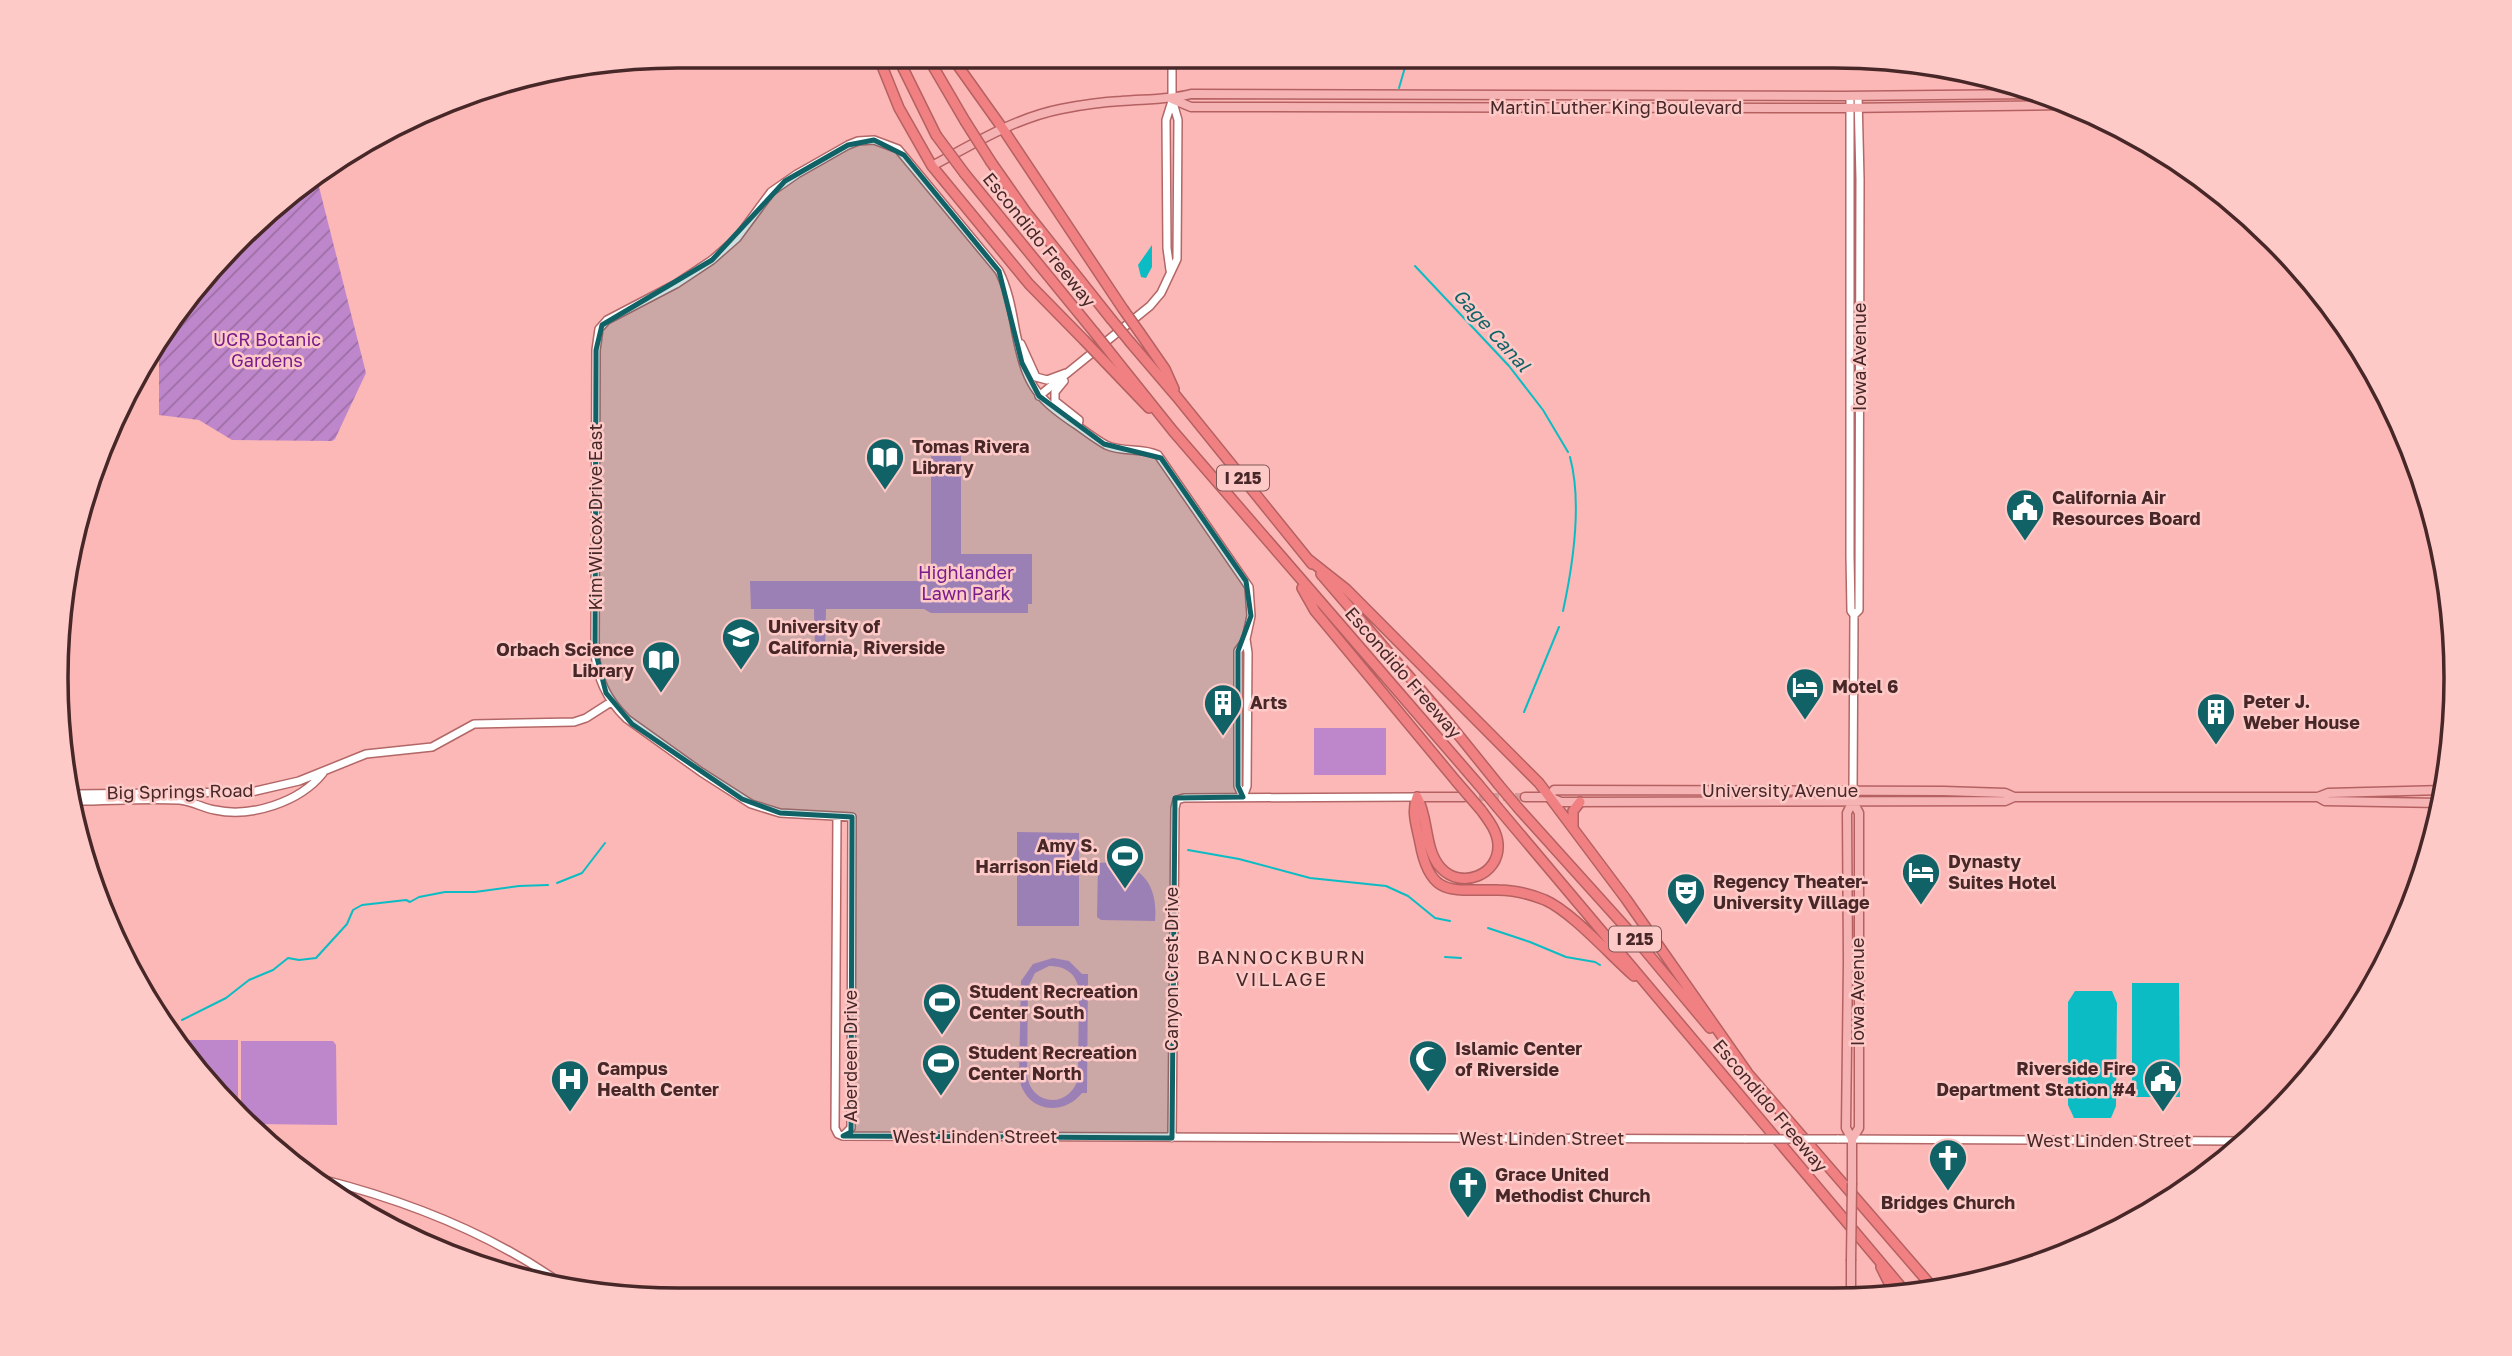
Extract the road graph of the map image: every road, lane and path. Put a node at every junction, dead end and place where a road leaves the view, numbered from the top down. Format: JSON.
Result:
{"nodes":[{"id":1,"x":883,"y":68,"type":"edge"},
{"id":2,"x":903,"y":68,"type":"edge"},
{"id":3,"x":934,"y":68,"type":"edge"},
{"id":4,"x":960,"y":68,"type":"edge"},
{"id":5,"x":1172,"y":68,"type":"edge"},
{"id":6,"x":2009,"y":94,"type":"edge"},
{"id":7,"x":1854,"y":96,"type":"junction"},
{"id":8,"x":1172,"y":99,"type":"junction"},
{"id":9,"x":2041,"y":105,"type":"edge"},
{"id":10,"x":1854,"y":108,"type":"junction"},
{"id":11,"x":1003,"y":128,"type":"junction"},
{"id":12,"x":932,"y":166,"type":"junction"},
{"id":13,"x":1170,"y":270,"type":"junction"},
{"id":14,"x":1016,"y":333,"type":"junction"},
{"id":15,"x":1070,"y":372,"type":"junction"},
{"id":16,"x":1040,"y":396,"type":"junction"},
{"id":17,"x":1177,"y":397,"type":"junction"},
{"id":18,"x":1078,"y":426,"type":"junction"},
{"id":19,"x":1173,"y":431,"type":"junction"},
{"id":20,"x":1308,"y":559,"type":"junction"},
{"id":21,"x":1293,"y":571,"type":"junction"},
{"id":22,"x":611,"y":702,"type":"junction"},
{"id":23,"x":324,"y":772,"type":"junction"},
{"id":24,"x":2433,"y":790,"type":"edge"},
{"id":25,"x":1853,"y":791,"type":"junction"},
{"id":26,"x":2387,"y":791,"type":"junction"},
{"id":27,"x":1976,"y":792,"type":"junction"},
{"id":28,"x":79,"y":793,"type":"edge"},
{"id":29,"x":1243,"y":797,"type":"junction"},
{"id":30,"x":1417,"y":797,"type":"junction"},
{"id":31,"x":1464,"y":797,"type":"tunnel mouth"},
{"id":32,"x":1525,"y":797,"type":"tunnel mouth"},
{"id":33,"x":1549,"y":797,"type":"junction"},
{"id":34,"x":2014,"y":797,"type":"junction"},
{"id":35,"x":2318,"y":797,"type":"junction"},
{"id":36,"x":81,"y":801,"type":"edge"},
{"id":37,"x":2343,"y":801,"type":"junction"},
{"id":38,"x":1580,"y":802,"type":"junction"},
{"id":39,"x":1853,"y":802,"type":"junction"},
{"id":40,"x":1941,"y":802,"type":"junction"},
{"id":41,"x":2431,"y":803,"type":"edge"},
{"id":42,"x":837,"y":817,"type":"junction"},
{"id":43,"x":1573,"y":829,"type":"junction"},
{"id":44,"x":1663,"y":1003,"type":"junction"},
{"id":45,"x":1747,"y":1072,"type":"junction"},
{"id":46,"x":844,"y":1136,"type":"junction"},
{"id":47,"x":1172,"y":1138,"type":"junction"},
{"id":48,"x":1852,"y":1139,"type":"junction"},
{"id":49,"x":2230,"y":1141,"type":"edge"},
{"id":50,"x":337,"y":1183,"type":"edge"},
{"id":51,"x":1897,"y":1246,"type":"junction"},
{"id":52,"x":1878,"y":1259,"type":"junction"},
{"id":53,"x":542,"y":1272,"type":"edge"},
{"id":54,"x":1931,"y":1280,"type":"edge"},
{"id":55,"x":1927,"y":1281,"type":"edge"},
{"id":56,"x":1899,"y":1284,"type":"edge"},
{"id":57,"x":1890,"y":1285,"type":"edge"},
{"id":58,"x":1851,"y":1287,"type":"edge"}],
"edges":[{"from":1,"to":12,"type":"highway"},
{"from":2,"to":19,"type":"highway","name":"Escondido Freeway","number":"I 215","bridge":true},
{"from":3,"to":17,"type":"highway","name":"Escondido Freeway","number":"I 215","bridge":true},
{"from":4,"to":11,"type":"highway"},
{"from":5,"to":8,"type":"street"},
{"from":6,"to":7,"type":"main road","name":"Martin Luther King Boulevard"},
{"from":7,"to":8,"type":"main road","name":"Martin Luther King Boulevard"},
{"from":7,"to":10,"type":"street","name":"Iowa Avenue"},
{"from":8,"to":10,"type":"main road","name":"Martin Luther King Boulevard"},
{"from":8,"to":11,"type":"main road","name":"Martin Luther King Boulevard"},
{"from":8,"to":13,"type":"street"},
{"from":8,"to":13,"type":"street"},
{"from":9,"to":10,"type":"main road","name":"Martin Luther King Boulevard"},
{"from":10,"to":25,"type":"street","name":"Iowa Avenue"},
{"from":11,"to":12,"type":"main road","name":"Martin Luther King Boulevard"},
{"from":11,"to":17,"type":"highway","bridge":true},
{"from":12,"to":19,"type":"highway","bridge":true},
{"from":13,"to":15,"type":"street"},
{"from":14,"to":15,"type":"street"},
{"from":14,"to":16,"type":"street"},
{"from":14,"to":22,"type":"street","name":"Kim Wilcox Drive East"},
{"from":15,"to":16,"type":"street"},
{"from":15,"to":18,"type":"street"},
{"from":16,"to":18,"type":"street"},
{"from":17,"to":20,"type":"highway","name":"Escondido Freeway","number":"I 215"},
{"from":18,"to":29,"type":"street"},
{"from":19,"to":21,"type":"highway","name":"Escondido Freeway","number":"I 215"},
{"from":20,"to":33,"type":"highway"},
{"from":20,"to":45,"type":"highway","name":"Escondido Freeway","number":"I 215","bridge":true},
{"from":21,"to":30,"type":"highway","bridge":true},
{"from":21,"to":44,"type":"highway","name":"Escondido Freeway","number":"I 215","bridge":true},
{"from":22,"to":23,"type":"street","name":"Big Springs Road"},
{"from":22,"to":42,"type":"street"},
{"from":23,"to":28,"type":"street","name":"Big Springs Road"},
{"from":23,"to":36,"type":"street","name":"Big Springs Road"},
{"from":24,"to":26,"type":"main road","name":"University Avenue"},
{"from":25,"to":27,"type":"main road","name":"University Avenue"},
{"from":25,"to":33,"type":"main road","name":"University Avenue"},
{"from":25,"to":39,"type":"main road","name":"Iowa Avenue"},
{"from":26,"to":35,"type":"main road","name":"University Avenue"},
{"from":26,"to":37,"type":"main road"},
{"from":27,"to":34,"type":"main road","name":"University Avenue"},
{"from":27,"to":40,"type":"main road"},
{"from":29,"to":30,"type":"street"},
{"from":29,"to":47,"type":"street","name":"Canyon Crest Drive"},
{"from":30,"to":31,"type":"main road"},
{"from":30,"to":44,"type":"highway"},
{"from":32,"to":33,"type":"main road","name":"University Avenue"},
{"from":33,"to":38,"type":"main road","name":"University Avenue"},
{"from":33,"to":43,"type":"highway"},
{"from":34,"to":35,"type":"main road","name":"University Avenue"},
{"from":34,"to":40,"type":"main road","name":"University Avenue"},
{"from":35,"to":37,"type":"main road","name":"University Avenue"},
{"from":37,"to":41,"type":"main road","name":"University Avenue"},
{"from":38,"to":39,"type":"main road","name":"University Avenue"},
{"from":38,"to":43,"type":"highway"},
{"from":39,"to":40,"type":"main road","name":"University Avenue"},
{"from":39,"to":48,"type":"main road","name":"Iowa Avenue"},
{"from":42,"to":46,"type":"street","name":"Aberdeen Drive"},
{"from":42,"to":46,"type":"street","name":"Aberdeen Drive"},
{"from":43,"to":45,"type":"highway"},
{"from":44,"to":52,"type":"highway","name":"Escondido Freeway","number":"I 215"},
{"from":45,"to":51,"type":"highway","name":"Escondido Freeway","number":"I 215"},
{"from":46,"to":47,"type":"street","name":"West Linden Street"},
{"from":47,"to":48,"type":"street","name":"West Linden Street","bridge":true},
{"from":48,"to":49,"type":"street","name":"West Linden Street"},
{"from":48,"to":58,"type":"main road","name":"Iowa Avenue","bridge":true},
{"from":50,"to":53,"type":"street"},
{"from":51,"to":54,"type":"highway"},
{"from":51,"to":55,"type":"highway","name":"Escondido Freeway","number":"I 215"},
{"from":52,"to":56,"type":"highway","name":"Escondido Freeway","number":"I 215"},
{"from":52,"to":57,"type":"highway"}]}
